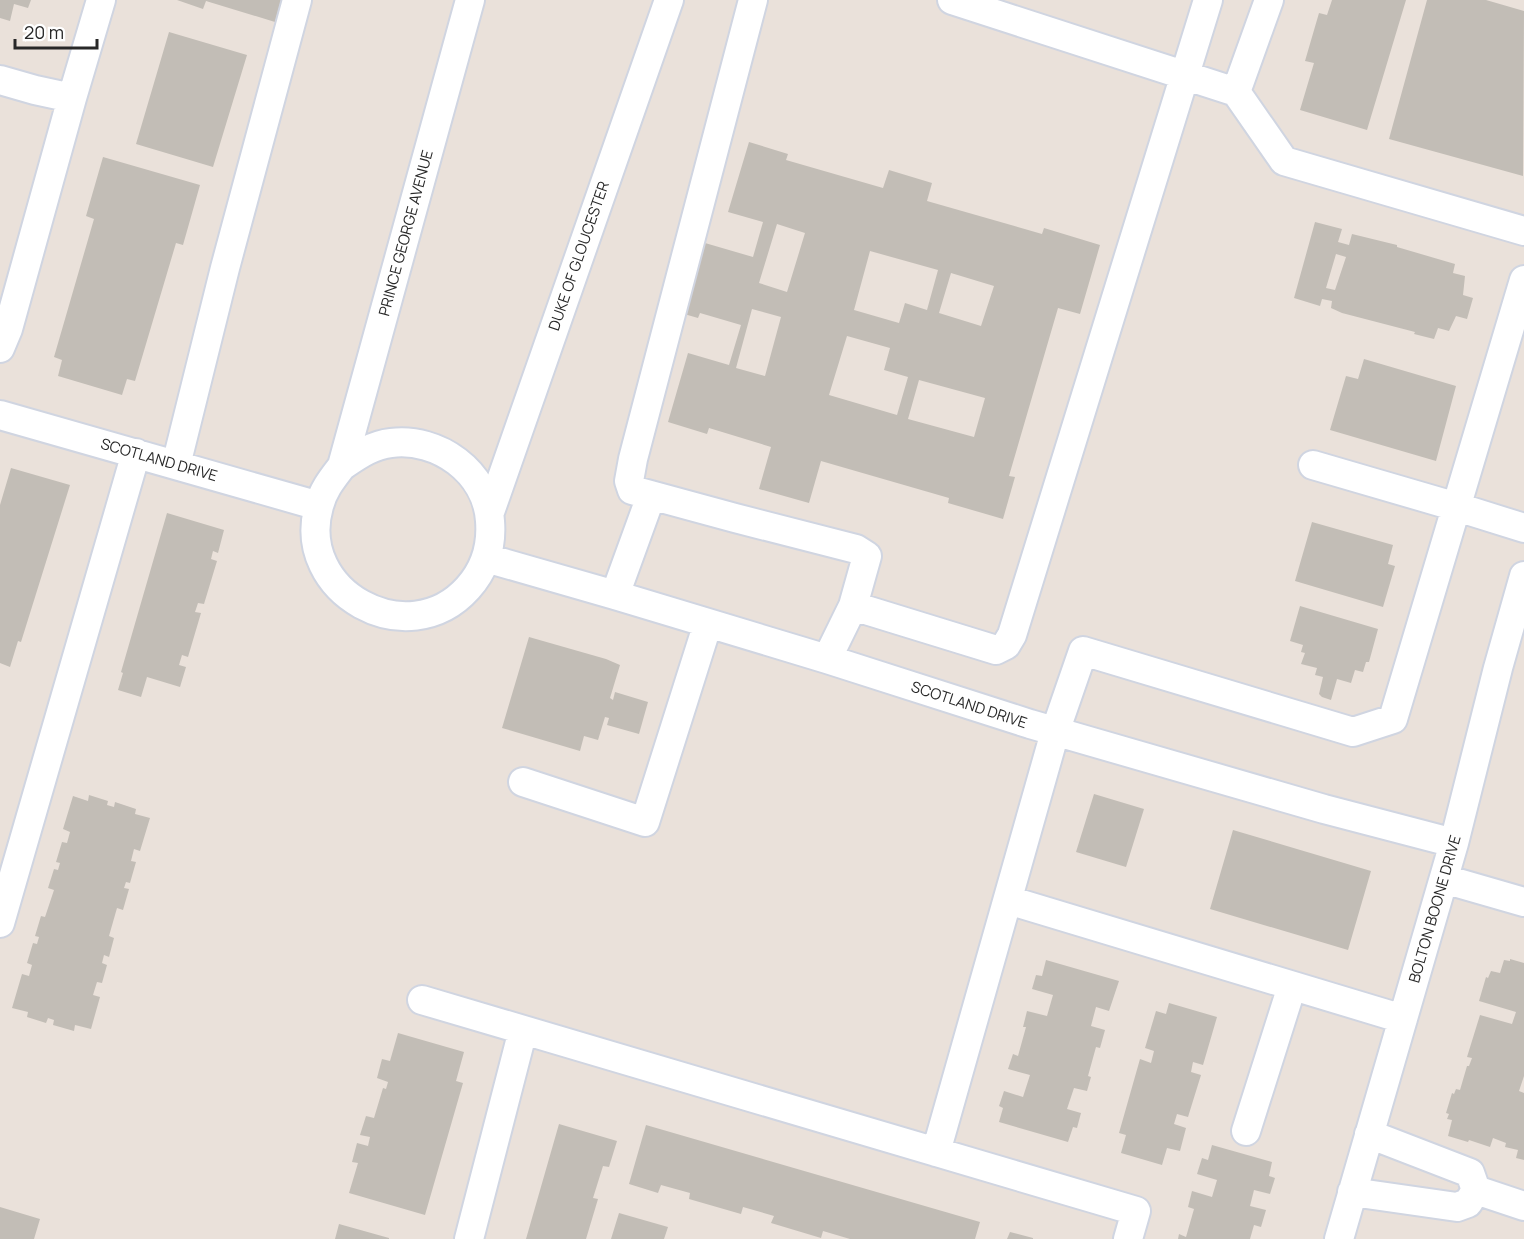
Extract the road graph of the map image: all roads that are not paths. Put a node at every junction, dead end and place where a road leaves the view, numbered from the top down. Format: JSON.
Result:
{"nodes":[{"id":1,"x":101,"y":0,"type":"edge"},
{"id":2,"x":297,"y":0,"type":"edge"},
{"id":3,"x":470,"y":0,"type":"edge"},
{"id":4,"x":669,"y":0,"type":"edge"},
{"id":5,"x":753,"y":0,"type":"edge"},
{"id":6,"x":952,"y":0,"type":"edge"},
{"id":7,"x":1208,"y":0,"type":"edge"},
{"id":8,"x":1269,"y":0,"type":"edge"},
{"id":9,"x":1186,"y":75,"type":"junction"},
{"id":10,"x":0,"y":80,"type":"edge"},
{"id":11,"x":1236,"y":92,"type":"junction"},
{"id":12,"x":72,"y":98,"type":"junction"},
{"id":13,"x":1524,"y":231,"type":"edge"},
{"id":14,"x":1524,"y":280,"type":"edge"},
{"id":15,"x":0,"y":348,"type":"edge"},
{"id":16,"x":0,"y":415,"type":"edge"},
{"id":17,"x":136,"y":453,"type":"junction"},
{"id":18,"x":176,"y":465,"type":"junction"},
{"id":19,"x":1312,"y":465,"type":"dead end"},
{"id":20,"x":342,"y":466,"type":"junction"},
{"id":21,"x":651,"y":496,"type":"junction"},
{"id":22,"x":319,"y":506,"type":"junction"},
{"id":23,"x":1457,"y":507,"type":"junction"},
{"id":24,"x":490,"y":512,"type":"junction"},
{"id":25,"x":1524,"y":528,"type":"edge"},
{"id":26,"x":486,"y":558,"type":"junction"},
{"id":27,"x":1524,"y":576,"type":"edge"},
{"id":28,"x":615,"y":595,"type":"junction"},
{"id":29,"x":853,"y":606,"type":"junction"},
{"id":30,"x":708,"y":623,"type":"junction"},
{"id":31,"x":827,"y":659,"type":"junction"},
{"id":32,"x":1055,"y":732,"type":"junction"},
{"id":33,"x":523,"y":782,"type":"dead end"},
{"id":34,"x":1454,"y":843,"type":"junction"},
{"id":35,"x":1444,"y":879,"type":"junction"},
{"id":36,"x":1008,"y":900,"type":"junction"},
{"id":37,"x":1524,"y":902,"type":"edge"},
{"id":38,"x":0,"y":923,"type":"edge"},
{"id":39,"x":1292,"y":986,"type":"junction"},
{"id":40,"x":422,"y":1000,"type":"dead end"},
{"id":41,"x":1403,"y":1019,"type":"junction"},
{"id":42,"x":523,"y":1030,"type":"junction"},
{"id":43,"x":1246,"y":1131,"type":"dead end"},
{"id":44,"x":1369,"y":1134,"type":"junction"},
{"id":45,"x":936,"y":1152,"type":"junction"},
{"id":46,"x":1476,"y":1190,"type":"junction"},
{"id":47,"x":1352,"y":1192,"type":"junction"},
{"id":48,"x":1524,"y":1206,"type":"edge"},
{"id":49,"x":469,"y":1239,"type":"edge"},
{"id":50,"x":1128,"y":1239,"type":"edge"},
{"id":51,"x":1339,"y":1239,"type":"edge"}],
"edges":[{"from":1,"to":12,"type":"street"},
{"from":2,"to":18,"type":"street"},
{"from":3,"to":20,"type":"street","name":"PRINCE GEORGE AVENUE"},
{"from":4,"to":24,"type":"street","name":"DUKE OF GLOUCESTER"},
{"from":5,"to":21,"type":"street"},
{"from":6,"to":9,"type":"street"},
{"from":7,"to":9,"type":"street"},
{"from":8,"to":11,"type":"street"},
{"from":9,"to":11,"type":"street"},
{"from":9,"to":29,"type":"street"},
{"from":10,"to":12,"type":"street"},
{"from":11,"to":13,"type":"street"},
{"from":12,"to":15,"type":"street"},
{"from":14,"to":23,"type":"street"},
{"from":16,"to":17,"type":"street","name":"SCOTLAND DRIVE"},
{"from":17,"to":18,"type":"street","name":"SCOTLAND DRIVE"},
{"from":17,"to":38,"type":"street"},
{"from":18,"to":22,"type":"street","name":"SCOTLAND DRIVE"},
{"from":19,"to":23,"type":"street"},
{"from":20,"to":22,"type":"street"},
{"from":20,"to":24,"type":"street"},
{"from":21,"to":28,"type":"street"},
{"from":21,"to":29,"type":"street"},
{"from":22,"to":26,"type":"street"},
{"from":23,"to":25,"type":"street"},
{"from":23,"to":32,"type":"street"},
{"from":24,"to":26,"type":"street"},
{"from":26,"to":28,"type":"street","name":"SCOTLAND DRIVE"},
{"from":27,"to":34,"type":"street","name":"BOLTON BOONE DRIVE"},
{"from":28,"to":30,"type":"street","name":"SCOTLAND DRIVE"},
{"from":29,"to":31,"type":"street"},
{"from":30,"to":31,"type":"street","name":"SCOTLAND DRIVE"},
{"from":30,"to":33,"type":"street"},
{"from":31,"to":32,"type":"street","name":"SCOTLAND DRIVE"},
{"from":32,"to":34,"type":"street","name":"SCOTLAND DRIVE"},
{"from":32,"to":36,"type":"street"},
{"from":34,"to":35,"type":"street","name":"BOLTON BOONE DRIVE"},
{"from":35,"to":37,"type":"street"},
{"from":35,"to":41,"type":"street","name":"BOLTON BOONE DRIVE"},
{"from":36,"to":39,"type":"street"},
{"from":36,"to":45,"type":"street"},
{"from":39,"to":41,"type":"street"},
{"from":39,"to":43,"type":"street"},
{"from":40,"to":42,"type":"street"},
{"from":41,"to":44,"type":"street","name":"BOLTON BOONE DRIVE"},
{"from":42,"to":45,"type":"street"},
{"from":42,"to":49,"type":"street"},
{"from":44,"to":46,"type":"street"},
{"from":44,"to":47,"type":"street","name":"BOLTON BOONE DRIVE"},
{"from":45,"to":50,"type":"street"},
{"from":46,"to":47,"type":"street"},
{"from":46,"to":48,"type":"street"},
{"from":47,"to":51,"type":"street","name":"BOLTON BOONE DRIVE"}]}
